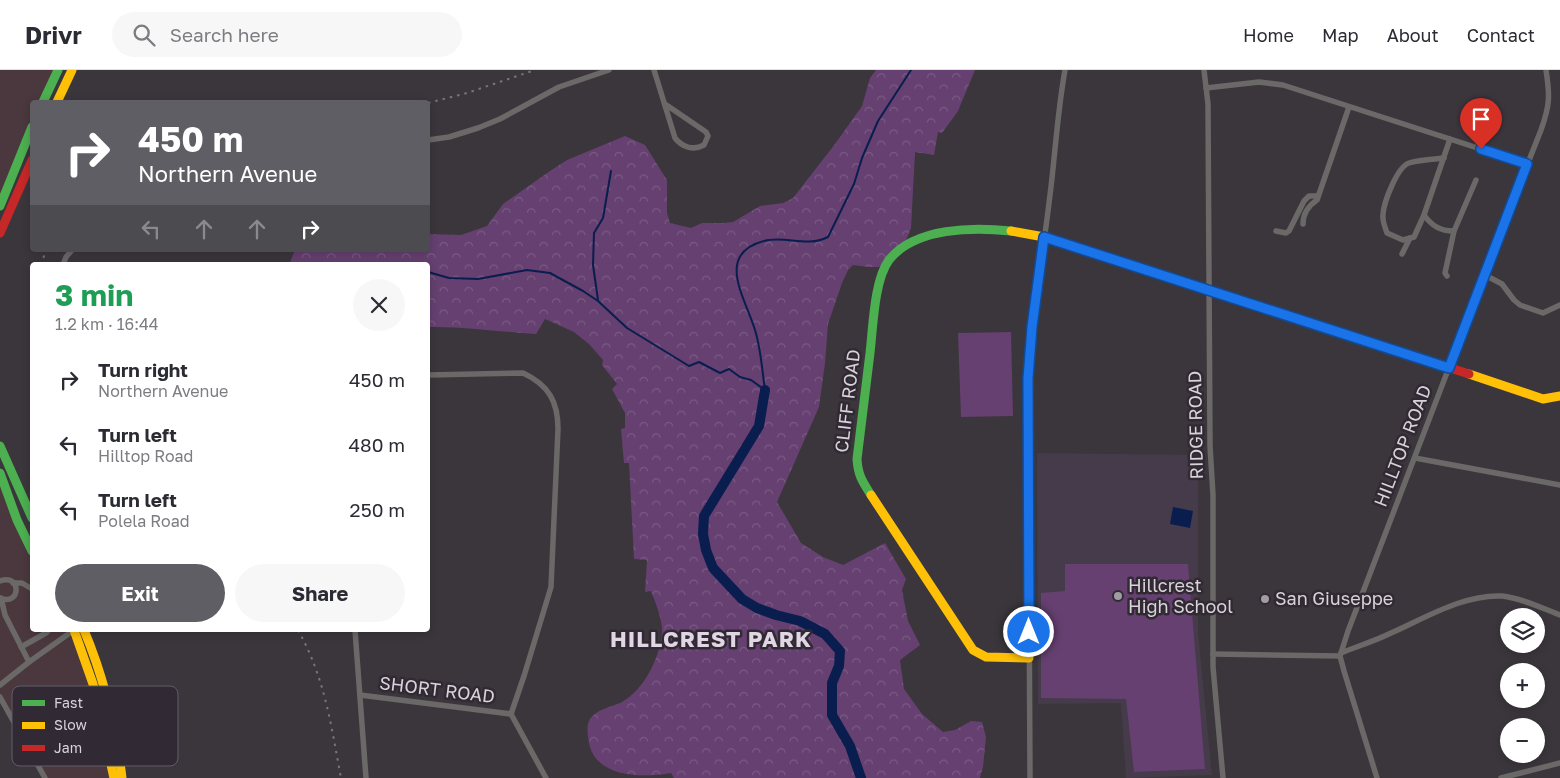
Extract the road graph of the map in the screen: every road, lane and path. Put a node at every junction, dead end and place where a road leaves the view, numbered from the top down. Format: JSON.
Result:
{"nodes":[{"id":1,"x":72,"y":70,"type":"edge"},
{"id":2,"x":609,"y":70,"type":"edge"},
{"id":3,"x":654,"y":70,"type":"edge"},
{"id":4,"x":1065,"y":70,"type":"edge"},
{"id":5,"x":1204,"y":70,"type":"edge"},
{"id":6,"x":1546,"y":70,"type":"edge"},
{"id":7,"x":56,"y":72,"type":"edge"},
{"id":8,"x":1206,"y":88,"type":"junction"},
{"id":9,"x":44,"y":100,"type":"edge"},
{"id":10,"x":58,"y":100,"type":"edge"},
{"id":11,"x":664,"y":104,"type":"junction"},
{"id":12,"x":1349,"y":107,"type":"junction"},
{"id":13,"x":30,"y":132,"type":"edge"},
{"id":14,"x":1450,"y":139,"type":"junction"},
{"id":15,"x":430,"y":140,"type":"edge"},
{"id":16,"x":1444,"y":158,"type":"junction"},
{"id":17,"x":1527,"y":164,"type":"junction"},
{"id":18,"x":30,"y":165,"type":"edge"},
{"id":19,"x":1476,"y":180,"type":"dead end"},
{"id":20,"x":1318,"y":196,"type":"junction"},
{"id":21,"x":0,"y":206,"type":"edge"},
{"id":22,"x":1424,"y":214,"type":"junction"},
{"id":23,"x":1303,"y":224,"type":"dead end"},
{"id":24,"x":1276,"y":231,"type":"dead end"},
{"id":25,"x":1454,"y":231,"type":"junction"},
{"id":26,"x":0,"y":233,"type":"edge"},
{"id":27,"x":1044,"y":237,"type":"junction"},
{"id":28,"x":1410,"y":238,"type":"junction"},
{"id":29,"x":1402,"y":254,"type":"dead end"},
{"id":30,"x":1485,"y":275,"type":"junction"},
{"id":31,"x":1446,"y":276,"type":"dead end"},
{"id":32,"x":1209,"y":290,"type":"junction"},
{"id":33,"x":1560,"y":305,"type":"edge"},
{"id":34,"x":1449,"y":368,"type":"junction"},
{"id":35,"x":430,"y":375,"type":"edge"},
{"id":36,"x":1560,"y":396,"type":"edge"},
{"id":37,"x":1,"y":449,"type":"edge"},
{"id":38,"x":1415,"y":458,"type":"junction"},
{"id":39,"x":0,"y":473,"type":"edge"},
{"id":40,"x":1560,"y":485,"type":"edge"},
{"id":41,"x":30,"y":514,"type":"edge"},
{"id":42,"x":30,"y":546,"type":"edge"},
{"id":43,"x":0,"y":581,"type":"edge"},
{"id":44,"x":14,"y":582,"type":"junction"},
{"id":45,"x":30,"y":588,"type":"edge"},
{"id":46,"x":0,"y":598,"type":"edge"},
{"id":47,"x":1560,"y":614,"type":"edge"},
{"id":48,"x":47,"y":632,"type":"edge"},
{"id":49,"x":71,"y":632,"type":"edge"},
{"id":50,"x":75,"y":632,"type":"edge"},
{"id":51,"x":85,"y":632,"type":"edge"},
{"id":52,"x":355,"y":632,"type":"edge"},
{"id":53,"x":21,"y":647,"type":"junction"},
{"id":54,"x":1213,"y":654,"type":"junction"},
{"id":55,"x":1341,"y":654,"type":"junction"},
{"id":56,"x":1029,"y":658,"type":"junction"},
{"id":57,"x":29,"y":662,"type":"junction"},
{"id":58,"x":0,"y":685,"type":"edge"},
{"id":59,"x":92,"y":686,"type":"edge"},
{"id":60,"x":104,"y":686,"type":"edge"},
{"id":61,"x":360,"y":695,"type":"junction"},
{"id":62,"x":0,"y":697,"type":"edge"},
{"id":63,"x":511,"y":714,"type":"junction"},
{"id":64,"x":12,"y":719,"type":"edge"},
{"id":65,"x":1560,"y":763,"type":"edge"},
{"id":66,"x":38,"y":766,"type":"edge"},
{"id":67,"x":45,"y":778,"type":"edge"},
{"id":68,"x":366,"y":778,"type":"edge"},
{"id":69,"x":546,"y":778,"type":"edge"},
{"id":70,"x":1030,"y":778,"type":"edge"},
{"id":71,"x":1223,"y":778,"type":"edge"},
{"id":72,"x":1377,"y":778,"type":"edge"},
{"id":73,"x":1501,"y":778,"type":"edge"}],
"edges":[{"from":1,"to":10,"type":"street"},
{"from":2,"to":15,"type":"street"},
{"from":3,"to":11,"type":"street"},
{"from":4,"to":27,"type":"street"},
{"from":5,"to":8,"type":"street","name":"RIDGE ROAD"},
{"from":6,"to":17,"type":"street","name":"HILLTOP ROAD"},
{"from":7,"to":9,"type":"street"},
{"from":8,"to":12,"type":"street"},
{"from":8,"to":32,"type":"street","name":"RIDGE ROAD"},
{"from":11,"to":11,"type":"street"},
{"from":12,"to":14,"type":"street"},
{"from":12,"to":20,"type":"street"},
{"from":13,"to":21,"type":"street"},
{"from":14,"to":16,"type":"street"},
{"from":14,"to":17,"type":"street"},
{"from":16,"to":22,"type":"street"},
{"from":16,"to":28,"type":"street"},
{"from":17,"to":30,"type":"street","name":"HILLTOP ROAD"},
{"from":18,"to":26,"type":"street"},
{"from":19,"to":25,"type":"street"},
{"from":20,"to":23,"type":"street"},
{"from":20,"to":24,"type":"street"},
{"from":22,"to":25,"type":"street"},
{"from":22,"to":28,"type":"street"},
{"from":25,"to":31,"type":"street"},
{"from":27,"to":32,"type":"street","name":"CLIFF ROAD"},
{"from":27,"to":56,"type":"street"},
{"from":27,"to":56,"type":"street","name":"CLIFF ROAD"},
{"from":28,"to":29,"type":"street"},
{"from":30,"to":33,"type":"street"},
{"from":30,"to":34,"type":"street","name":"HILLTOP ROAD"},
{"from":32,"to":34,"type":"street","name":"CLIFF ROAD"},
{"from":32,"to":54,"type":"street","name":"RIDGE ROAD"},
{"from":34,"to":36,"type":"street","name":"CLIFF ROAD"},
{"from":34,"to":38,"type":"street","name":"HILLTOP ROAD"},
{"from":35,"to":63,"type":"street"},
{"from":37,"to":41,"type":"street"},
{"from":38,"to":40,"type":"street"},
{"from":38,"to":55,"type":"street","name":"HILLTOP ROAD"},
{"from":39,"to":42,"type":"street"},
{"from":43,"to":44,"type":"street"},
{"from":44,"to":45,"type":"street"},
{"from":44,"to":46,"type":"street"},
{"from":46,"to":53,"type":"street"},
{"from":47,"to":55,"type":"street"},
{"from":48,"to":53,"type":"street"},
{"from":49,"to":57,"type":"street"},
{"from":50,"to":59,"type":"street"},
{"from":51,"to":60,"type":"street"},
{"from":52,"to":61,"type":"street"},
{"from":53,"to":57,"type":"street"},
{"from":54,"to":55,"type":"street"},
{"from":54,"to":71,"type":"street","name":"RIDGE ROAD"},
{"from":55,"to":72,"type":"street"},
{"from":56,"to":70,"type":"street"},
{"from":57,"to":58,"type":"street"},
{"from":61,"to":63,"type":"street","name":"SHORT ROAD"},
{"from":61,"to":68,"type":"street"},
{"from":62,"to":64,"type":"street"},
{"from":63,"to":69,"type":"street"},
{"from":65,"to":73,"type":"street"},
{"from":66,"to":67,"type":"street"}]}
